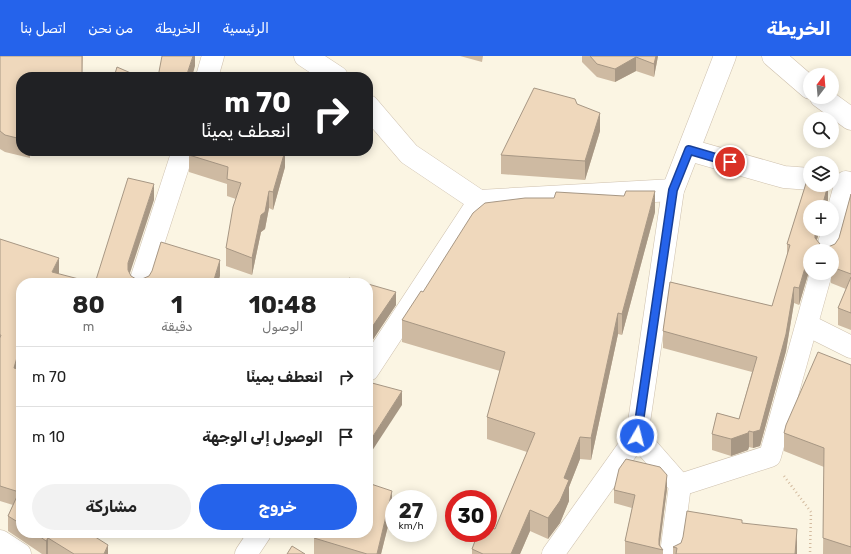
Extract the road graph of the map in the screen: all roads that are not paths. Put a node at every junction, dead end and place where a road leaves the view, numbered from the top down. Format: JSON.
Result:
{"nodes":[{"id":1,"x":214,"y":56,"type":"edge"},
{"id":2,"x":305,"y":56,"type":"edge"},
{"id":3,"x":725,"y":56,"type":"edge"},
{"id":4,"x":773,"y":56,"type":"edge"},
{"id":5,"x":209,"y":72,"type":"edge"},
{"id":6,"x":329,"y":72,"type":"edge"},
{"id":7,"x":803,"y":82,"type":"edge"},
{"id":8,"x":831,"y":104,"type":"edge"},
{"id":9,"x":373,"y":112,"type":"edge"},
{"id":10,"x":851,"y":119,"type":"edge"},
{"id":11,"x":689,"y":150,"type":"junction"},
{"id":12,"x":181,"y":156,"type":"edge"},
{"id":13,"x":803,"y":178,"type":"edge"},
{"id":14,"x":843,"y":181,"type":"edge"},
{"id":15,"x":673,"y":190,"type":"junction"},
{"id":16,"x":479,"y":201,"type":"junction"},
{"id":17,"x":829,"y":244,"type":"edge"},
{"id":18,"x":142,"y":278,"type":"edge"},
{"id":19,"x":819,"y":280,"type":"edge"},
{"id":20,"x":807,"y":325,"type":"junction"},
{"id":21,"x":851,"y":347,"type":"edge"},
{"id":22,"x":373,"y":362,"type":"edge"},
{"id":23,"x":637,"y":436,"type":"junction"},
{"id":24,"x":680,"y":485,"type":"junction"},
{"id":25,"x":257,"y":538,"type":"edge"},
{"id":26,"x":0,"y":541,"type":"edge"},
{"id":27,"x":20,"y":554,"type":"edge"},
{"id":28,"x":246,"y":554,"type":"edge"},
{"id":29,"x":553,"y":554,"type":"edge"},
{"id":30,"x":671,"y":554,"type":"edge"}],
"edges":[{"from":1,"to":5,"type":"street"},
{"from":2,"to":6,"type":"street"},
{"from":3,"to":11,"type":"street"},
{"from":4,"to":7,"type":"street"},
{"from":8,"to":10,"type":"street"},
{"from":9,"to":16,"type":"street"},
{"from":11,"to":13,"type":"street"},
{"from":11,"to":15,"type":"street"},
{"from":12,"to":18,"type":"street"},
{"from":14,"to":17,"type":"street"},
{"from":15,"to":16,"type":"street"},
{"from":15,"to":23,"type":"street"},
{"from":16,"to":22,"type":"street"},
{"from":19,"to":20,"type":"street"},
{"from":20,"to":21,"type":"street"},
{"from":20,"to":24,"type":"street"},
{"from":23,"to":24,"type":"street"},
{"from":23,"to":29,"type":"street"},
{"from":24,"to":30,"type":"street"},
{"from":25,"to":28,"type":"street"},
{"from":26,"to":27,"type":"street"}]}
